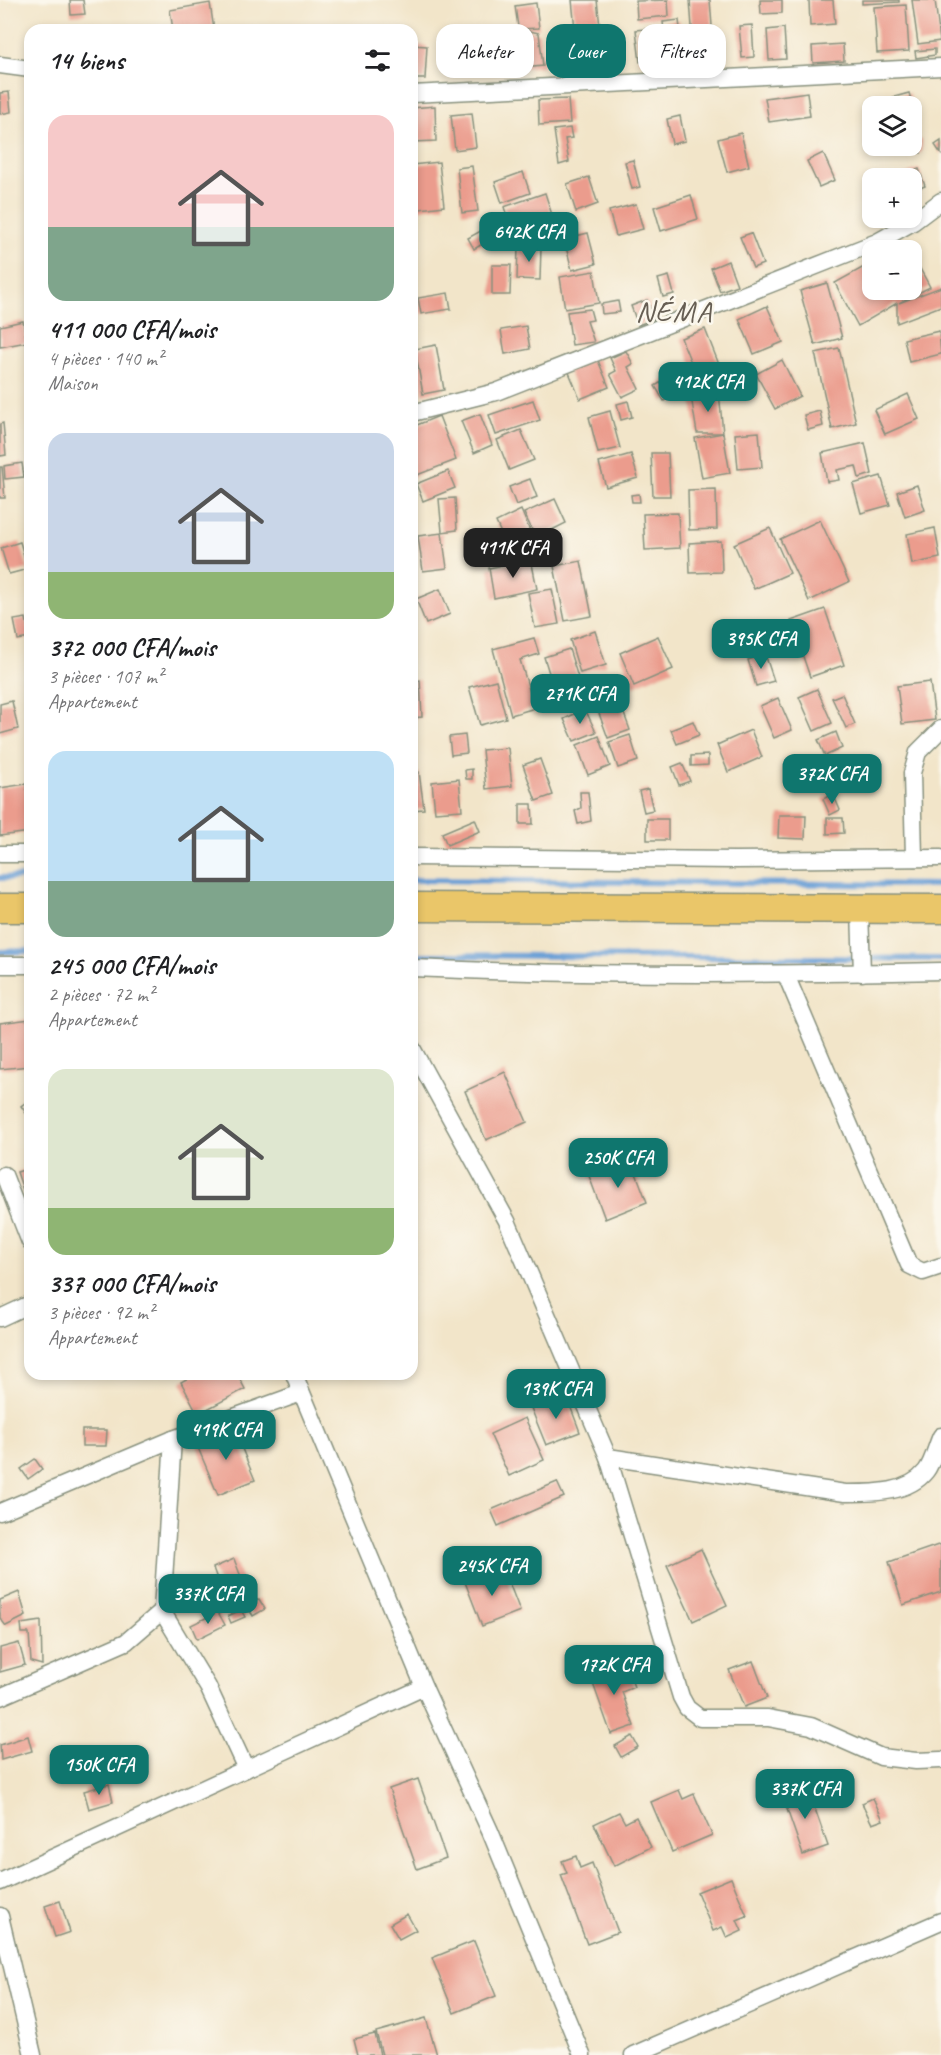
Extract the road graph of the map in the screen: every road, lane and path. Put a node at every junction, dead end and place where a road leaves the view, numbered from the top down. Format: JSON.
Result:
{"nodes":[{"id":1,"x":0,"y":65,"type":"edge"},
{"id":2,"x":941,"y":67,"type":"edge"},
{"id":3,"x":24,"y":68,"type":"edge"},
{"id":4,"x":418,"y":94,"type":"edge"},
{"id":5,"x":941,"y":201,"type":"edge"},
{"id":6,"x":418,"y":412,"type":"edge"},
{"id":7,"x":941,"y":729,"type":"edge"},
{"id":8,"x":0,"y":854,"type":"edge"},
{"id":9,"x":24,"y":854,"type":"edge"},
{"id":10,"x":418,"y":857,"type":"edge"},
{"id":11,"x":914,"y":858,"type":"junction"},
{"id":12,"x":941,"y":858,"type":"edge"},
{"id":13,"x":418,"y":907,"type":"edge"},
{"id":14,"x":24,"y":908,"type":"edge"},
{"id":15,"x":0,"y":909,"type":"edge"},
{"id":16,"x":860,"y":909,"type":"junction"},
{"id":17,"x":941,"y":909,"type":"edge"},
{"id":18,"x":0,"y":965,"type":"edge"},
{"id":19,"x":24,"y":965,"type":"edge"},
{"id":20,"x":418,"y":968,"type":"edge"},
{"id":21,"x":941,"y":971,"type":"edge"},
{"id":22,"x":862,"y":973,"type":"junction"},
{"id":23,"x":786,"y":975,"type":"junction"},
{"id":24,"x":418,"y":1059,"type":"edge"},
{"id":25,"x":4,"y":1175,"type":"dead end"},
{"id":26,"x":24,"y":1227,"type":"edge"},
{"id":27,"x":941,"y":1266,"type":"edge"},
{"id":28,"x":24,"y":1307,"type":"edge"},
{"id":29,"x":0,"y":1318,"type":"edge"},
{"id":30,"x":296,"y":1380,"type":"edge"},
{"id":31,"x":301,"y":1393,"type":"junction"},
{"id":32,"x":941,"y":1436,"type":"edge"},
{"id":33,"x":173,"y":1439,"type":"junction"},
{"id":34,"x":608,"y":1457,"type":"junction"},
{"id":35,"x":0,"y":1512,"type":"edge"},
{"id":36,"x":162,"y":1611,"type":"junction"},
{"id":37,"x":424,"y":1687,"type":"junction"},
{"id":38,"x":0,"y":1697,"type":"edge"},
{"id":39,"x":941,"y":1760,"type":"edge"},
{"id":40,"x":246,"y":1769,"type":"junction"},
{"id":41,"x":0,"y":1882,"type":"edge"},
{"id":42,"x":0,"y":1916,"type":"edge"},
{"id":43,"x":941,"y":1921,"type":"edge"},
{"id":44,"x":33,"y":2055,"type":"edge"},
{"id":45,"x":582,"y":2055,"type":"edge"},
{"id":46,"x":633,"y":2055,"type":"edge"}],
"edges":[{"from":1,"to":3,"type":"street"},
{"from":2,"to":4,"type":"street"},
{"from":5,"to":6,"type":"street"},
{"from":7,"to":11,"type":"street"},
{"from":8,"to":9,"type":"street"},
{"from":10,"to":11,"type":"street"},
{"from":11,"to":12,"type":"street"},
{"from":13,"to":16,"type":"highway"},
{"from":14,"to":15,"type":"highway"},
{"from":16,"to":17,"type":"highway"},
{"from":16,"to":22,"type":"street"},
{"from":18,"to":19,"type":"street"},
{"from":20,"to":23,"type":"street"},
{"from":21,"to":22,"type":"street"},
{"from":22,"to":23,"type":"street"},
{"from":23,"to":27,"type":"street"},
{"from":24,"to":34,"type":"street"},
{"from":25,"to":26,"type":"street"},
{"from":28,"to":29,"type":"street"},
{"from":30,"to":31,"type":"street"},
{"from":31,"to":33,"type":"street"},
{"from":31,"to":37,"type":"street"},
{"from":32,"to":34,"type":"street"},
{"from":33,"to":35,"type":"street"},
{"from":33,"to":36,"type":"street"},
{"from":34,"to":39,"type":"street"},
{"from":36,"to":38,"type":"street"},
{"from":36,"to":40,"type":"street"},
{"from":37,"to":40,"type":"street"},
{"from":37,"to":45,"type":"street"},
{"from":40,"to":41,"type":"street"},
{"from":42,"to":44,"type":"street"},
{"from":43,"to":46,"type":"street"}]}
